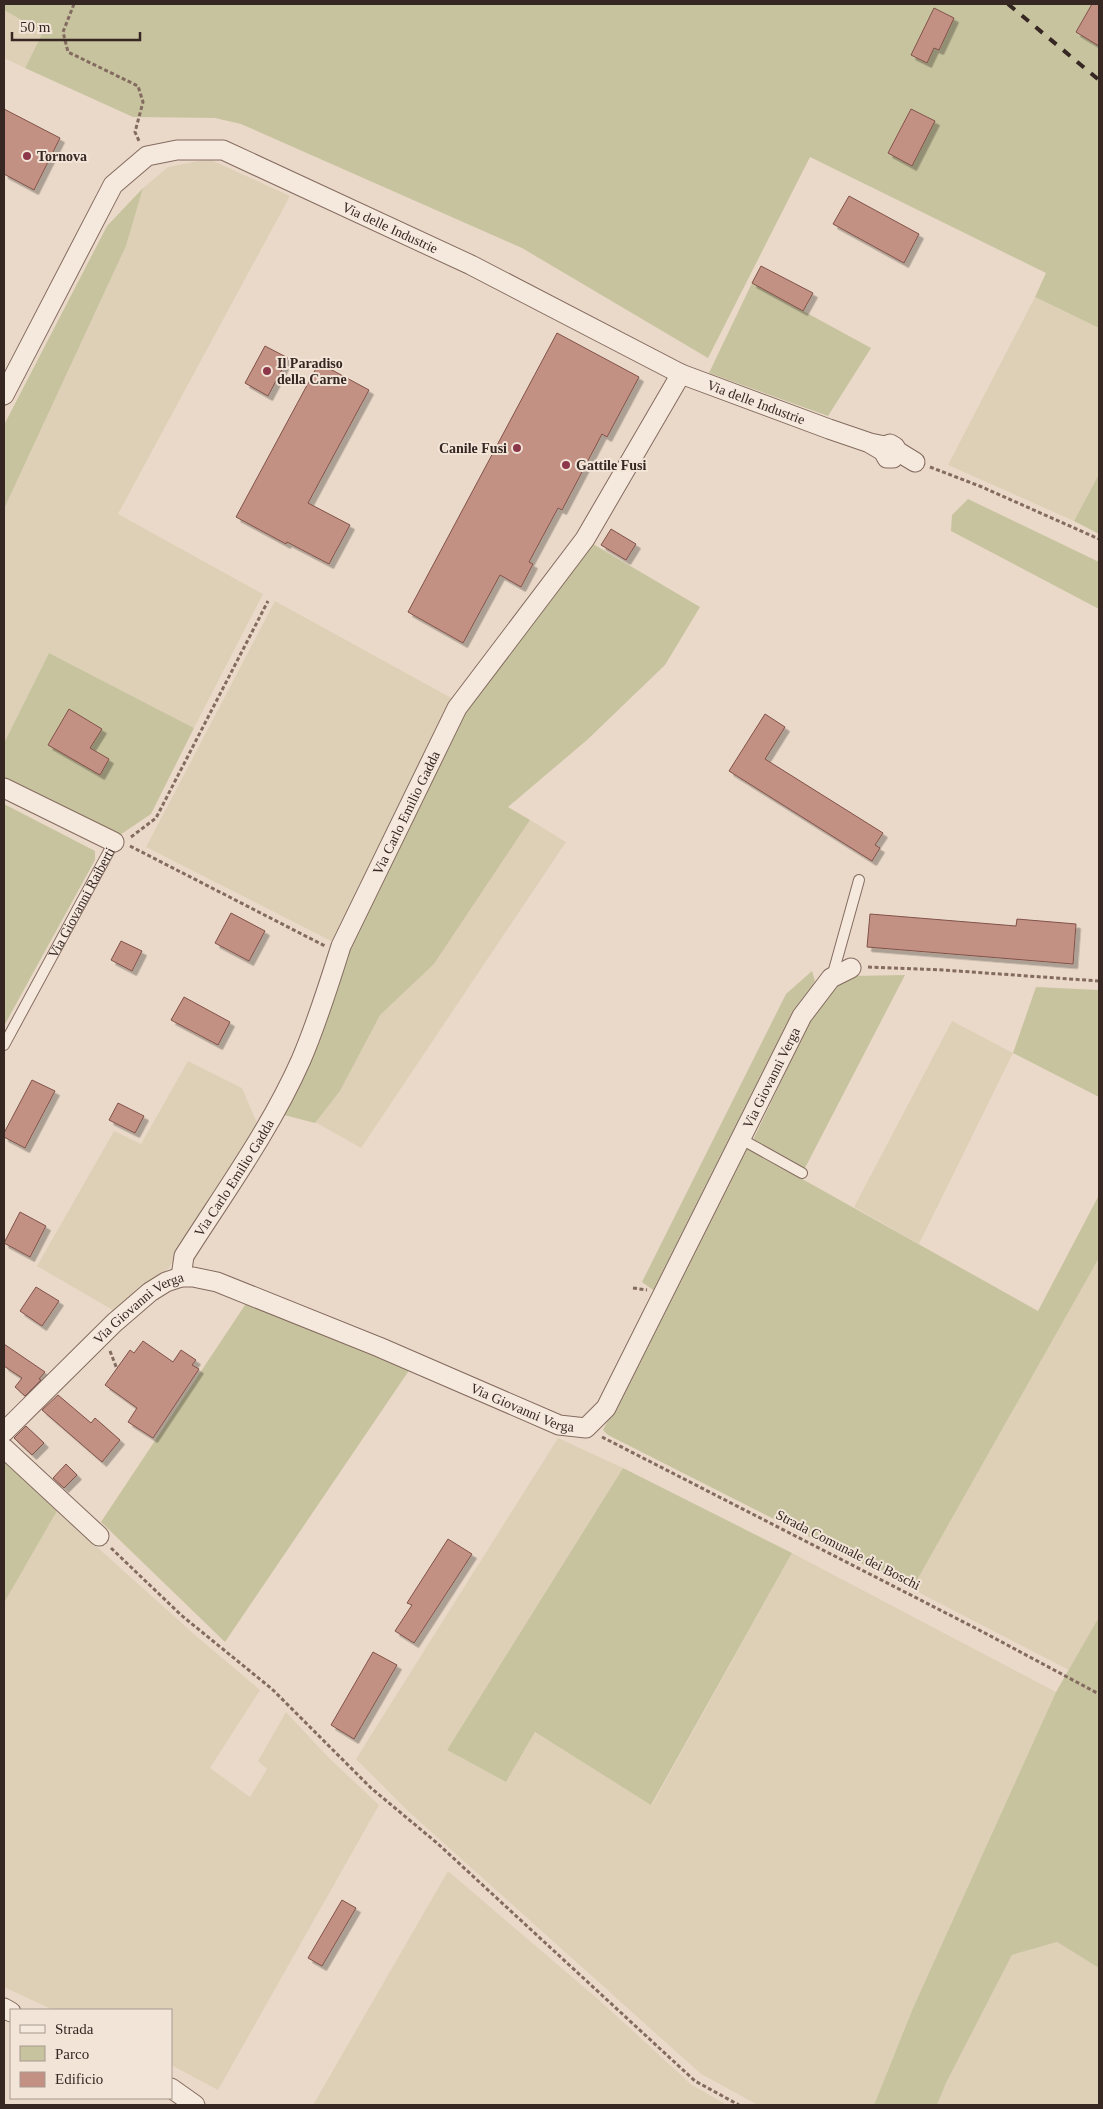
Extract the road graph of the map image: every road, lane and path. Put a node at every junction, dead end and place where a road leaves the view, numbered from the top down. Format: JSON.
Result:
{"nodes":[{"id":1,"x":74,"y":4,"type":"edge"},
{"id":2,"x":147,"y":156,"type":"junction"},
{"id":3,"x":682,"y":374,"type":"junction"},
{"id":4,"x":4,"y":394,"type":"edge"},
{"id":5,"x":893,"y":452,"type":"joint"},
{"id":6,"x":1099,"y":539,"type":"edge"},
{"id":7,"x":268,"y":601,"type":"dead end"},
{"id":8,"x":4,"y":788,"type":"edge"},
{"id":9,"x":119,"y":842,"type":"junction"},
{"id":10,"x":858,"y":880,"type":"dead end"},
{"id":11,"x":339,"y":953,"type":"junction"},
{"id":12,"x":851,"y":968,"type":"joint"},
{"id":13,"x":831,"y":978,"type":"junction"},
{"id":14,"x":1099,"y":981,"type":"edge"},
{"id":15,"x":4,"y":1045,"type":"edge"},
{"id":16,"x":741,"y":1139,"type":"junction"},
{"id":17,"x":802,"y":1173,"type":"dead end"},
{"id":18,"x":181,"y":1277,"type":"junction"},
{"id":19,"x":586,"y":1428,"type":"junction"},
{"id":20,"x":4,"y":1432,"type":"edge"},
{"id":21,"x":4,"y":1448,"type":"edge"},
{"id":22,"x":98,"y":1536,"type":"joint"},
{"id":23,"x":1099,"y":1694,"type":"edge"},
{"id":24,"x":172,"y":2089,"type":"edge"},
{"id":25,"x":196,"y":2105,"type":"edge"},
{"id":26,"x":739,"y":2105,"type":"edge"}],
"edges":[{"from":1,"to":2,"type":"path"},
{"from":2,"to":3,"type":"street","name":"Via delle Industrie"},
{"from":2,"to":4,"type":"street","name":"Via delle Industrie"},
{"from":3,"to":5,"type":"street","name":"Via delle Industrie"},
{"from":3,"to":11,"type":"street","name":"Via Carlo Emilio Gadda"},
{"from":5,"to":6,"type":"path"},
{"from":7,"to":9,"type":"path"},
{"from":8,"to":9,"type":"street","name":"Via Giovanni Raiberti"},
{"from":9,"to":11,"type":"path"},
{"from":9,"to":15,"type":"lane","name":"Via Giovanni Raiberti"},
{"from":10,"to":13,"type":"lane"},
{"from":11,"to":18,"type":"street","name":"Via Carlo Emilio Gadda"},
{"from":12,"to":13,"type":"street","name":"Via Giovanni Verga"},
{"from":12,"to":14,"type":"path"},
{"from":13,"to":16,"type":"street","name":"Via Giovanni Verga"},
{"from":16,"to":17,"type":"lane"},
{"from":16,"to":19,"type":"street","name":"Via Giovanni Verga"},
{"from":18,"to":19,"type":"street","name":"Via Giovanni Verga"},
{"from":18,"to":20,"type":"street","name":"Via Giovanni Verga"},
{"from":19,"to":23,"type":"path","name":"Strada Comunale dei Boschi"},
{"from":21,"to":22,"type":"street"},
{"from":22,"to":26,"type":"path"},
{"from":24,"to":25,"type":"street"}]}
